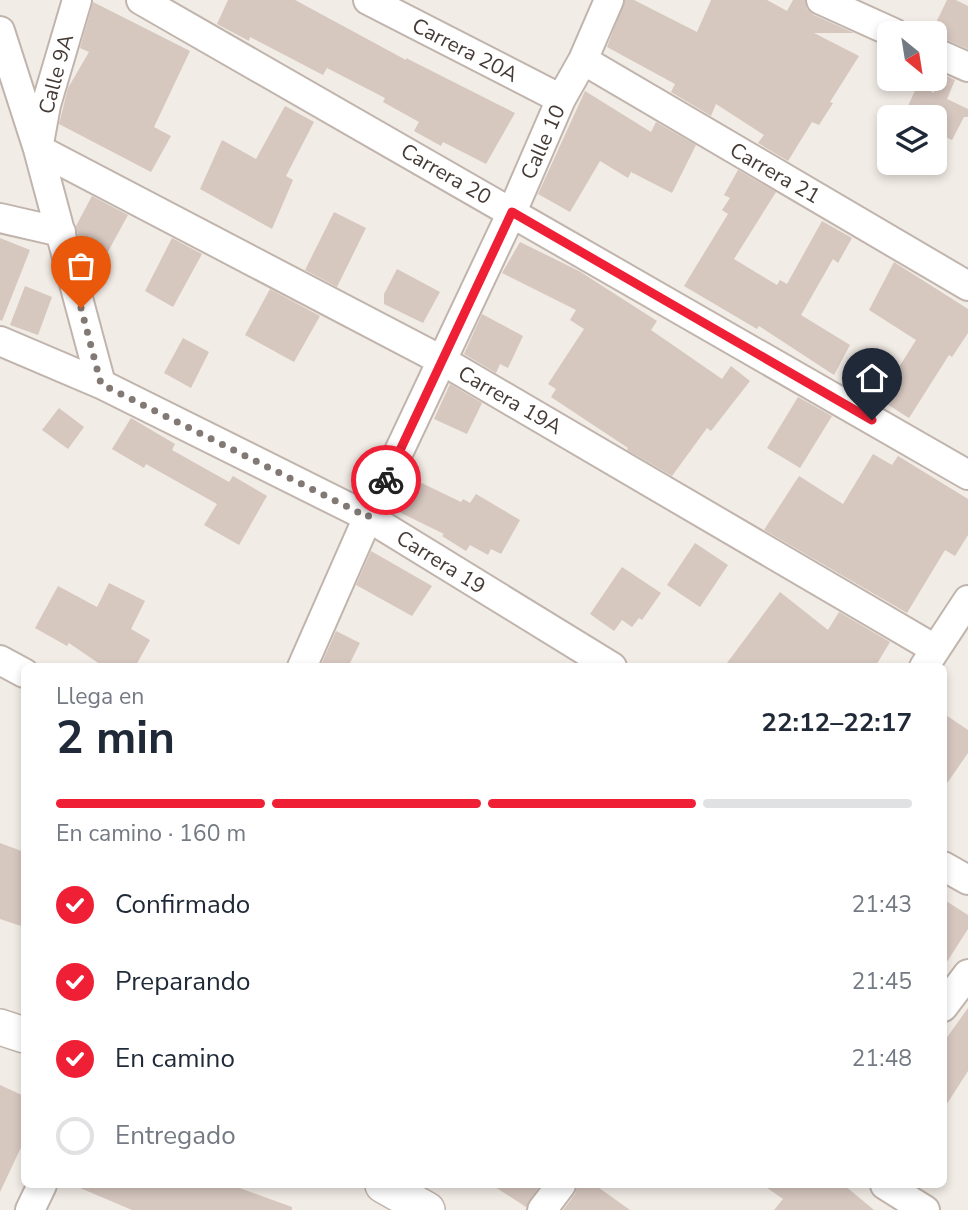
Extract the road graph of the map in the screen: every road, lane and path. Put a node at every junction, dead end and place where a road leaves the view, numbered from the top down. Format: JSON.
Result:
{"nodes":[{"id":1,"x":77,"y":0,"type":"edge"},
{"id":2,"x":141,"y":0,"type":"edge"},
{"id":3,"x":368,"y":0,"type":"edge"},
{"id":4,"x":609,"y":0,"type":"edge"},
{"id":5,"x":821,"y":0,"type":"edge"},
{"id":6,"x":877,"y":25,"type":"edge"},
{"id":7,"x":0,"y":32,"type":"edge"},
{"id":8,"x":947,"y":58,"type":"edge"},
{"id":9,"x":583,"y":60,"type":"junction"},
{"id":10,"x":968,"y":67,"type":"edge"},
{"id":11,"x":561,"y":99,"type":"junction"},
{"id":12,"x":38,"y":149,"type":"junction"},
{"id":13,"x":512,"y":212,"type":"junction"},
{"id":14,"x":0,"y":218,"type":"edge"},
{"id":15,"x":61,"y":232,"type":"junction"},
{"id":16,"x":968,"y":286,"type":"edge"},
{"id":17,"x":0,"y":341,"type":"edge"},
{"id":18,"x":443,"y":361,"type":"junction"},
{"id":19,"x":101,"y":384,"type":"junction"},
{"id":20,"x":968,"y":475,"type":"edge"},
{"id":21,"x":368,"y":517,"type":"junction"},
{"id":22,"x":968,"y":600,"type":"edge"},
{"id":23,"x":929,"y":658,"type":"edge"},
{"id":24,"x":0,"y":660,"type":"edge"},
{"id":25,"x":304,"y":663,"type":"edge"},
{"id":26,"x":605,"y":663,"type":"edge"},
{"id":27,"x":21,"y":671,"type":"edge"},
{"id":28,"x":947,"y":868,"type":"edge"},
{"id":29,"x":968,"y":880,"type":"edge"},
{"id":30,"x":968,"y":974,"type":"edge"},
{"id":31,"x":947,"y":1002,"type":"edge"},
{"id":32,"x":0,"y":1027,"type":"edge"},
{"id":33,"x":21,"y":1034,"type":"edge"},
{"id":34,"x":41,"y":1188,"type":"edge"},
{"id":35,"x":388,"y":1188,"type":"edge"},
{"id":36,"x":559,"y":1188,"type":"edge"},
{"id":37,"x":890,"y":1188,"type":"edge"},
{"id":38,"x":30,"y":1210,"type":"edge"},
{"id":39,"x":427,"y":1210,"type":"edge"},
{"id":40,"x":542,"y":1210,"type":"edge"},
{"id":41,"x":925,"y":1210,"type":"edge"}],
"edges":[{"from":1,"to":12,"type":"street","name":"Calle 9A"},
{"from":2,"to":13,"type":"street","name":"Carrera 20"},
{"from":3,"to":11,"type":"street","name":"Carrera 20A"},
{"from":4,"to":9,"type":"street","name":"Calle 10"},
{"from":5,"to":6,"type":"street"},
{"from":7,"to":12,"type":"street"},
{"from":8,"to":10,"type":"street"},
{"from":9,"to":11,"type":"street","name":"Calle 10"},
{"from":9,"to":16,"type":"street","name":"Carrera 21"},
{"from":11,"to":13,"type":"street","name":"Calle 10"},
{"from":12,"to":15,"type":"street"},
{"from":12,"to":18,"type":"street","name":"Carrera 19A"},
{"from":13,"to":18,"type":"street","name":"Calle 10"},
{"from":13,"to":20,"type":"street","name":"Carrera 20"},
{"from":14,"to":15,"type":"street"},
{"from":15,"to":19,"type":"street"},
{"from":17,"to":19,"type":"street","name":"Carrera 19"},
{"from":18,"to":21,"type":"street","name":"Calle 10"},
{"from":18,"to":23,"type":"street","name":"Carrera 19A"},
{"from":19,"to":21,"type":"street","name":"Carrera 19"},
{"from":21,"to":25,"type":"street","name":"Calle 10"},
{"from":21,"to":26,"type":"street","name":"Carrera 19"},
{"from":22,"to":23,"type":"street"},
{"from":24,"to":27,"type":"street"},
{"from":28,"to":29,"type":"street"},
{"from":30,"to":31,"type":"street"},
{"from":32,"to":33,"type":"street"},
{"from":34,"to":38,"type":"street"},
{"from":35,"to":39,"type":"street"},
{"from":36,"to":40,"type":"street"},
{"from":37,"to":41,"type":"street"}]}
